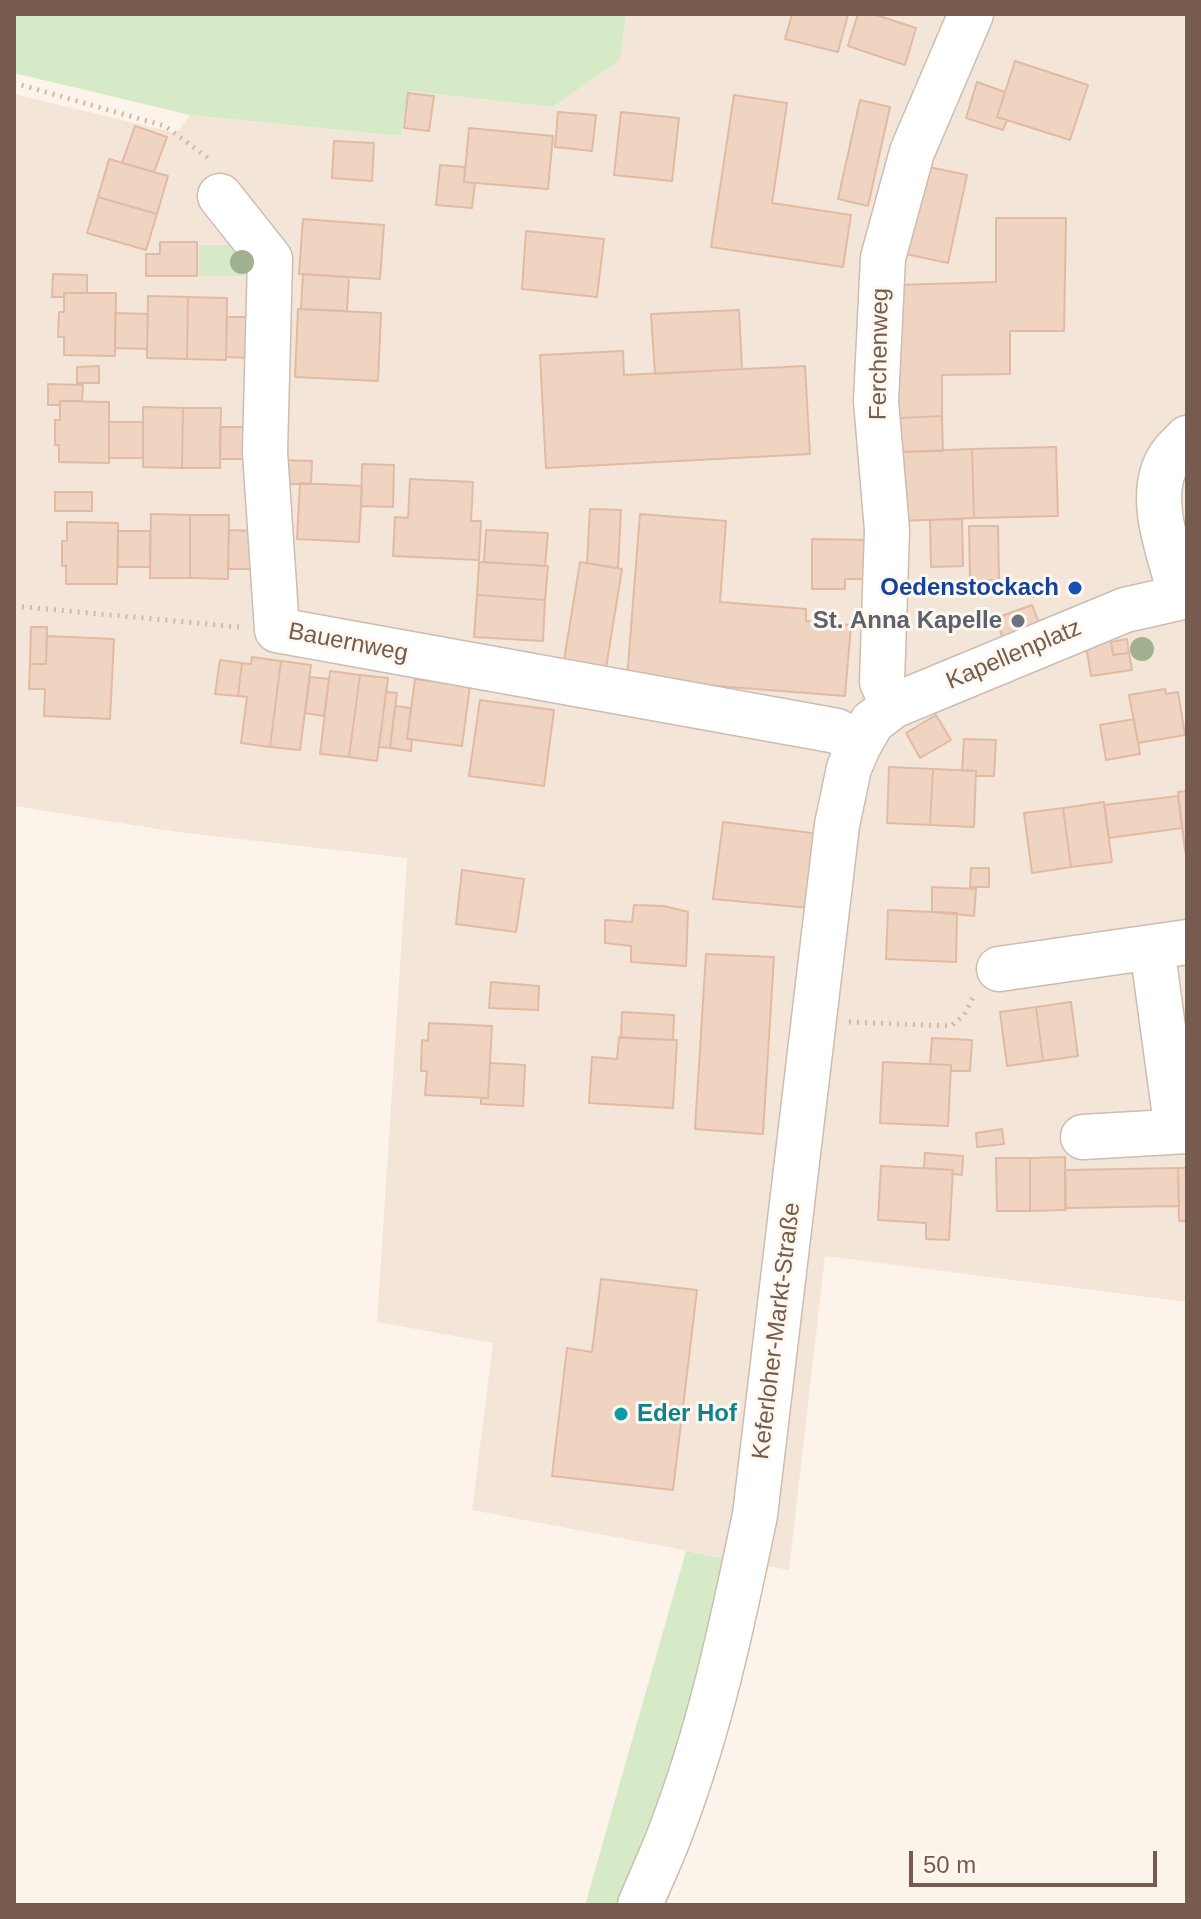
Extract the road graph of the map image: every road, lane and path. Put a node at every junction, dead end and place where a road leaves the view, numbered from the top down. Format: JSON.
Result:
{"nodes":[{"id":1,"x":971,"y":14,"type":"edge"},
{"id":2,"x":14,"y":83,"type":"edge"},
{"id":3,"x":220,"y":196,"type":"joint"},
{"id":4,"x":1187,"y":438,"type":"edge"},
{"id":5,"x":886,"y":590,"type":"junction"},
{"id":6,"x":1058,"y":596,"type":"dead end"},
{"id":7,"x":1184,"y":596,"type":"edge"},
{"id":8,"x":14,"y":606,"type":"edge"},
{"id":9,"x":277,"y":630,"type":"junction"},
{"id":10,"x":893,"y":706,"type":"junction"},
{"id":11,"x":859,"y":745,"type":"junction"},
{"id":12,"x":1170,"y":944,"type":"edge"},
{"id":13,"x":999,"y":969,"type":"joint"},
{"id":14,"x":840,"y":1022,"type":"dead end"},
{"id":15,"x":1182,"y":1131,"type":"edge"},
{"id":16,"x":1083,"y":1137,"type":"dead end"},
{"id":17,"x":640,"y":1905,"type":"edge"}],
"edges":[{"from":1,"to":5,"type":"street","name":"Ferchenweg"},
{"from":2,"to":3,"type":"path"},
{"from":3,"to":9,"type":"street","name":"Bauernweg"},
{"from":4,"to":7,"type":"street"},
{"from":5,"to":6,"type":"path"},
{"from":5,"to":10,"type":"street","name":"Ferchenweg"},
{"from":7,"to":10,"type":"street","name":"Kapellenplatz"},
{"from":8,"to":9,"type":"path"},
{"from":9,"to":11,"type":"street","name":"Bauernweg"},
{"from":10,"to":11,"type":"street","name":"Kapellenplatz"},
{"from":11,"to":17,"type":"street","name":"Keferloher-Markt-Straße"},
{"from":12,"to":13,"type":"street"},
{"from":12,"to":15,"type":"street"},
{"from":13,"to":14,"type":"path"},
{"from":15,"to":16,"type":"street"}]}
